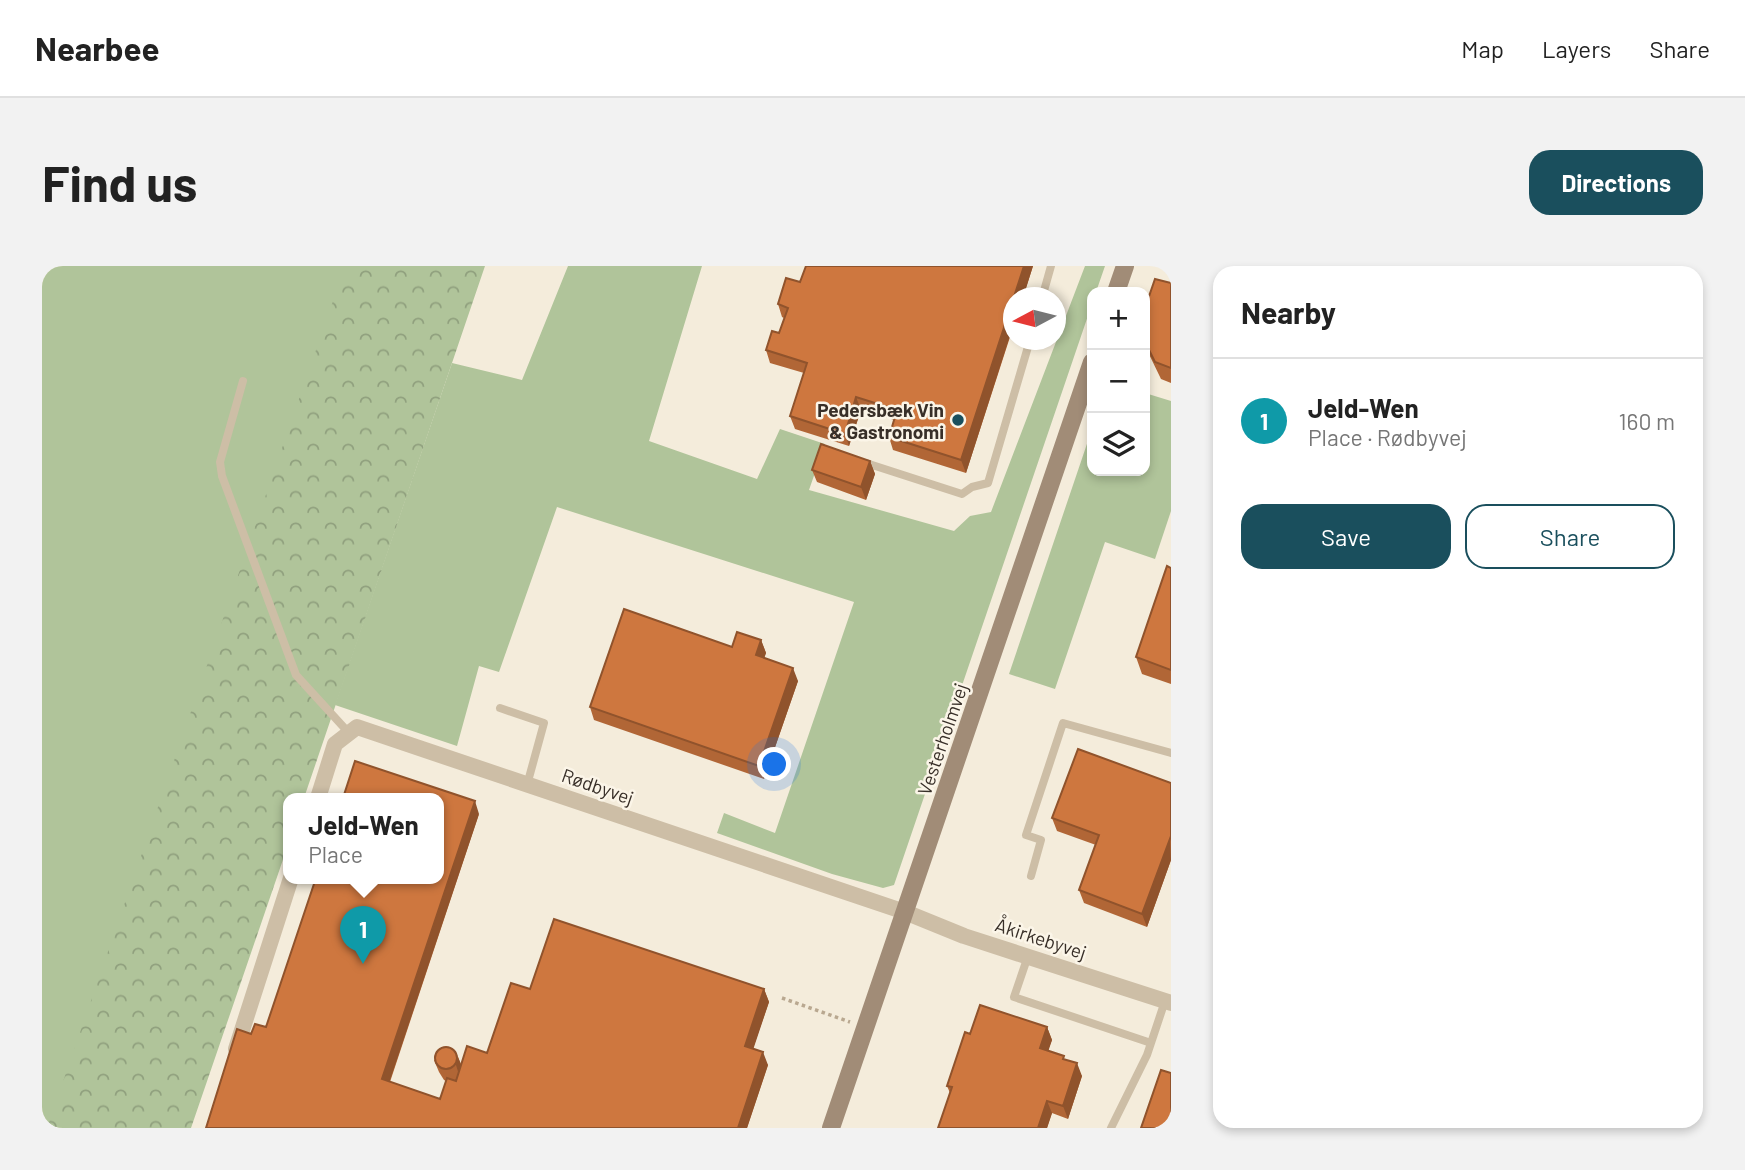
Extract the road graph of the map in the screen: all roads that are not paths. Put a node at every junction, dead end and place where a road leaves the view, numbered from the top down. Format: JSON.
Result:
{"nodes":[{"id":1,"x":1051,"y":266,"type":"edge"},
{"id":2,"x":1125,"y":266,"type":"edge"},
{"id":3,"x":1045,"y":287,"type":"edge"},
{"id":4,"x":1118,"y":287,"type":"edge"},
{"id":5,"x":1027,"y":350,"type":"edge"},
{"id":6,"x":1087,"y":377,"type":"edge"},
{"id":7,"x":243,"y":381,"type":"dead end"},
{"id":8,"x":866,"y":463,"type":"edge"},
{"id":9,"x":500,"y":708,"type":"dead end"},
{"id":10,"x":349,"y":733,"type":"junction"},
{"id":11,"x":1171,"y":753,"type":"edge"},
{"id":12,"x":527,"y":785,"type":"junction"},
{"id":13,"x":320,"y":793,"type":"edge"},
{"id":14,"x":1031,"y":876,"type":"dead end"},
{"id":15,"x":289,"y":884,"type":"edge"},
{"id":16,"x":905,"y":912,"type":"junction"},
{"id":17,"x":1028,"y":956,"type":"junction"},
{"id":18,"x":1169,"y":997,"type":"edge"},
{"id":19,"x":1151,"y":1042,"type":"junction"},
{"id":20,"x":232,"y":1062,"type":"edge"},
{"id":21,"x":831,"y":1128,"type":"edge"},
{"id":22,"x":1111,"y":1128,"type":"edge"}],
"edges":[{"from":1,"to":3,"type":"lane"},
{"from":2,"to":4,"type":"street"},
{"from":5,"to":8,"type":"lane"},
{"from":6,"to":16,"type":"street","name":"Vesterholmvej"},
{"from":7,"to":10,"type":"lane"},
{"from":9,"to":12,"type":"lane"},
{"from":10,"to":12,"type":"street","name":"Rødbyvej"},
{"from":10,"to":13,"type":"street"},
{"from":11,"to":14,"type":"lane"},
{"from":12,"to":16,"type":"street","name":"Rødbyvej"},
{"from":15,"to":20,"type":"street"},
{"from":16,"to":17,"type":"street","name":"Åkirkebyvej"},
{"from":16,"to":21,"type":"street","name":"Vesterholmvej"},
{"from":17,"to":18,"type":"street","name":"Åkirkebyvej"},
{"from":17,"to":19,"type":"lane"},
{"from":18,"to":19,"type":"lane","name":"Åkirkebyvej"},
{"from":19,"to":22,"type":"lane","name":"Åkirkebyvej"}]}
